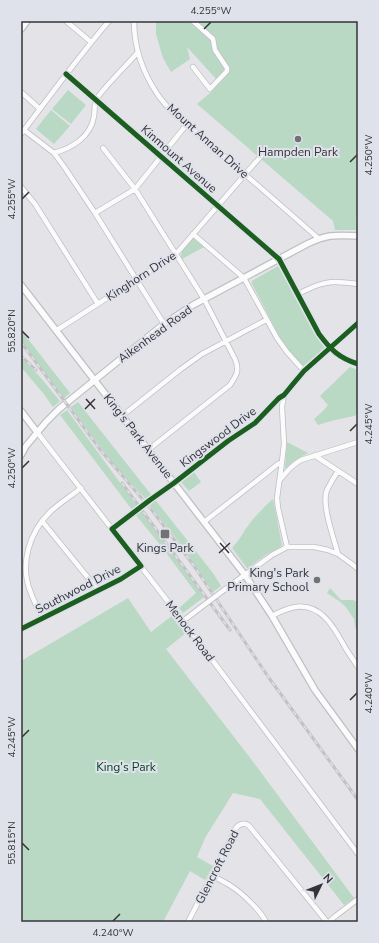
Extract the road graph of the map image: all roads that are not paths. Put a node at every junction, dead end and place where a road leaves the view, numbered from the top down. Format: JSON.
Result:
{"nodes":[{"id":1,"x":27,"y":21,"type":"edge"},
{"id":2,"x":66,"y":21,"type":"edge"},
{"id":3,"x":109,"y":21,"type":"edge"},
{"id":4,"x":134,"y":21,"type":"edge"},
{"id":5,"x":193,"y":21,"type":"edge"},
{"id":6,"x":21,"y":29,"type":"edge"},
{"id":7,"x":91,"y":42,"type":"junction"},
{"id":8,"x":138,"y":52,"type":"junction"},
{"id":9,"x":193,"y":67,"type":"dead end"},
{"id":10,"x":66,"y":74,"type":"junction"},
{"id":11,"x":21,"y":92,"type":"edge"},
{"id":12,"x":96,"y":100,"type":"junction"},
{"id":13,"x":40,"y":109,"type":"junction"},
{"id":14,"x":187,"y":124,"type":"junction"},
{"id":15,"x":23,"y":132,"type":"edge"},
{"id":16,"x":103,"y":148,"type":"dead end"},
{"id":17,"x":54,"y":153,"type":"junction"},
{"id":18,"x":161,"y":156,"type":"junction"},
{"id":19,"x":261,"y":156,"type":"dead end"},
{"id":20,"x":245,"y":174,"type":"junction"},
{"id":21,"x":21,"y":187,"type":"edge"},
{"id":22,"x":135,"y":189,"type":"junction"},
{"id":23,"x":218,"y":205,"type":"junction"},
{"id":24,"x":95,"y":213,"type":"junction"},
{"id":25,"x":193,"y":234,"type":"junction"},
{"id":26,"x":358,"y":236,"type":"edge"},
{"id":27,"x":319,"y":238,"type":"junction"},
{"id":28,"x":176,"y":254,"type":"junction"},
{"id":29,"x":280,"y":259,"type":"junction"},
{"id":30,"x":244,"y":278,"type":"junction"},
{"id":31,"x":137,"y":280,"type":"junction"},
{"id":32,"x":21,"y":284,"type":"edge"},
{"id":33,"x":358,"y":284,"type":"edge"},
{"id":34,"x":298,"y":294,"type":"junction"},
{"id":35,"x":204,"y":299,"type":"junction"},
{"id":36,"x":98,"y":304,"type":"junction"},
{"id":37,"x":266,"y":320,"type":"junction"},
{"id":38,"x":358,"y":323,"type":"edge"},
{"id":39,"x":164,"y":324,"type":"junction"},
{"id":40,"x":57,"y":330,"type":"junction"},
{"id":41,"x":226,"y":341,"type":"junction"},
{"id":42,"x":330,"y":348,"type":"junction"},
{"id":43,"x":358,"y":364,"type":"edge"},
{"id":44,"x":304,"y":371,"type":"junction"},
{"id":45,"x":94,"y":380,"type":"junction"},
{"id":46,"x":284,"y":395,"type":"junction"},
{"id":47,"x":21,"y":411,"type":"edge"},
{"id":48,"x":122,"y":416,"type":"junction"},
{"id":49,"x":38,"y":432,"type":"junction"},
{"id":50,"x":358,"y":442,"type":"edge"},
{"id":51,"x":148,"y":450,"type":"junction"},
{"id":52,"x":21,"y":454,"type":"edge"},
{"id":53,"x":315,"y":455,"type":"junction"},
{"id":54,"x":282,"y":462,"type":"junction"},
{"id":55,"x":338,"y":471,"type":"junction"},
{"id":56,"x":280,"y":480,"type":"junction"},
{"id":57,"x":174,"y":483,"type":"junction"},
{"id":58,"x":358,"y":484,"type":"edge"},
{"id":59,"x":81,"y":488,"type":"junction"},
{"id":60,"x":42,"y":521,"type":"junction"},
{"id":61,"x":204,"y":522,"type":"junction"},
{"id":62,"x":287,"y":547,"type":"junction"},
{"id":63,"x":338,"y":554,"type":"junction"},
{"id":64,"x":141,"y":566,"type":"junction"},
{"id":65,"x":358,"y":569,"type":"edge"},
{"id":66,"x":245,"y":575,"type":"junction"},
{"id":67,"x":98,"y":590,"type":"junction"},
{"id":68,"x":272,"y":616,"type":"junction"},
{"id":69,"x":43,"y":618,"type":"junction"},
{"id":70,"x":183,"y":621,"type":"junction"},
{"id":71,"x":24,"y":627,"type":"dead end"},
{"id":72,"x":358,"y":667,"type":"edge"},
{"id":73,"x":358,"y":749,"type":"edge"},
{"id":74,"x":358,"y":854,"type":"edge"},
{"id":75,"x":212,"y":875,"type":"junction"},
{"id":76,"x":358,"y":899,"type":"edge"},
{"id":77,"x":188,"y":922,"type":"edge"},
{"id":78,"x":266,"y":922,"type":"edge"},
{"id":79,"x":328,"y":922,"type":"edge"}],
"edges":[{"from":1,"to":6,"type":"main road"},
{"from":2,"to":7,"type":"street"},
{"from":3,"to":7,"type":"street"},
{"from":4,"to":8,"type":"street","name":"Mount Annan Drive"},
{"from":5,"to":9,"type":"street"},
{"from":7,"to":10,"type":"street"},
{"from":8,"to":12,"type":"street"},
{"from":8,"to":14,"type":"street","name":"Mount Annan Drive"},
{"from":10,"to":12,"type":"street","name":"Kinmount Avenue"},
{"from":10,"to":13,"type":"street"},
{"from":11,"to":13,"type":"street"},
{"from":12,"to":17,"type":"street"},
{"from":12,"to":18,"type":"street","name":"Kinmount Avenue"},
{"from":13,"to":15,"type":"street"},
{"from":14,"to":18,"type":"street"},
{"from":14,"to":20,"type":"street","name":"Mount Annan Drive"},
{"from":15,"to":17,"type":"street"},
{"from":16,"to":22,"type":"street"},
{"from":17,"to":24,"type":"street"},
{"from":18,"to":22,"type":"street"},
{"from":18,"to":23,"type":"street","name":"Kinmount Avenue"},
{"from":19,"to":20,"type":"street","name":"Kinghorn Drive"},
{"from":20,"to":23,"type":"street","name":"Kinghorn Drive"},
{"from":20,"to":27,"type":"street","name":"Mount Annan Drive"},
{"from":21,"to":36,"type":"street"},
{"from":22,"to":24,"type":"street"},
{"from":22,"to":28,"type":"street"},
{"from":23,"to":25,"type":"street","name":"Kinghorn Drive"},
{"from":23,"to":29,"type":"street","name":"Kinmount Avenue"},
{"from":24,"to":31,"type":"street"},
{"from":25,"to":28,"type":"street","name":"Kinghorn Drive"},
{"from":25,"to":30,"type":"street"},
{"from":26,"to":27,"type":"main road","name":"Aikenhead Road"},
{"from":27,"to":29,"type":"main road","name":"Aikenhead Road"},
{"from":28,"to":31,"type":"street","name":"Kinghorn Drive"},
{"from":28,"to":35,"type":"street"},
{"from":29,"to":30,"type":"main road","name":"Aikenhead Road"},
{"from":29,"to":34,"type":"street"},
{"from":30,"to":35,"type":"main road","name":"Aikenhead Road"},
{"from":30,"to":37,"type":"street"},
{"from":31,"to":36,"type":"street","name":"Kinghorn Drive"},
{"from":31,"to":39,"type":"street"},
{"from":32,"to":40,"type":"main road","name":"King's Park Avenue"},
{"from":33,"to":34,"type":"street"},
{"from":34,"to":42,"type":"street"},
{"from":35,"to":39,"type":"main road","name":"Aikenhead Road"},
{"from":35,"to":41,"type":"street"},
{"from":36,"to":40,"type":"street","name":"Kinghorn Drive"},
{"from":37,"to":41,"type":"street"},
{"from":37,"to":44,"type":"street"},
{"from":38,"to":42,"type":"street","name":"Kingswood Drive"},
{"from":39,"to":45,"type":"main road","name":"Aikenhead Road"},
{"from":40,"to":45,"type":"main road","name":"King's Park Avenue"},
{"from":41,"to":48,"type":"street"},
{"from":41,"to":51,"type":"street"},
{"from":42,"to":43,"type":"street"},
{"from":42,"to":44,"type":"street","name":"Kingswood Drive"},
{"from":44,"to":46,"type":"street","name":"Kingswood Drive"},
{"from":45,"to":48,"type":"main road","name":"King's Park Avenue"},
{"from":45,"to":49,"type":"main road","name":"Aikenhead Road"},
{"from":46,"to":54,"type":"street"},
{"from":46,"to":57,"type":"street","name":"Kingswood Drive"},
{"from":47,"to":49,"type":"main road","name":"Menock Road"},
{"from":48,"to":51,"type":"main road","name":"King's Park Avenue"},
{"from":49,"to":52,"type":"main road","name":"Aikenhead Road"},
{"from":49,"to":59,"type":"street","name":"Menock Road"},
{"from":50,"to":53,"type":"street"},
{"from":51,"to":57,"type":"main road","name":"King's Park Avenue"},
{"from":53,"to":55,"type":"street"},
{"from":53,"to":56,"type":"street"},
{"from":54,"to":56,"type":"street"},
{"from":54,"to":61,"type":"street"},
{"from":55,"to":58,"type":"street"},
{"from":55,"to":63,"type":"street"},
{"from":56,"to":62,"type":"street"},
{"from":57,"to":61,"type":"main road","name":"King's Park Avenue"},
{"from":59,"to":60,"type":"street"},
{"from":59,"to":64,"type":"street","name":"Menock Road"},
{"from":60,"to":67,"type":"street"},
{"from":60,"to":69,"type":"street"},
{"from":61,"to":66,"type":"main road","name":"King's Park Avenue"},
{"from":62,"to":63,"type":"street"},
{"from":62,"to":66,"type":"street"},
{"from":63,"to":65,"type":"street"},
{"from":64,"to":67,"type":"street","name":"Southwood Drive"},
{"from":64,"to":70,"type":"street","name":"Menock Road"},
{"from":66,"to":68,"type":"main road","name":"King's Park Avenue"},
{"from":66,"to":70,"type":"street","bridge":true},
{"from":67,"to":69,"type":"street","name":"Southwood Drive"},
{"from":68,"to":72,"type":"street"},
{"from":68,"to":73,"type":"main road","name":"King's Park Avenue"},
{"from":69,"to":71,"type":"street","name":"Southwood Drive"},
{"from":70,"to":74,"type":"street","name":"Menock Road"},
{"from":75,"to":77,"type":"street","name":"Glencroft Road"},
{"from":75,"to":78,"type":"street"},
{"from":75,"to":79,"type":"street","name":"Glencroft Road"},
{"from":76,"to":79,"type":"street"}]}
